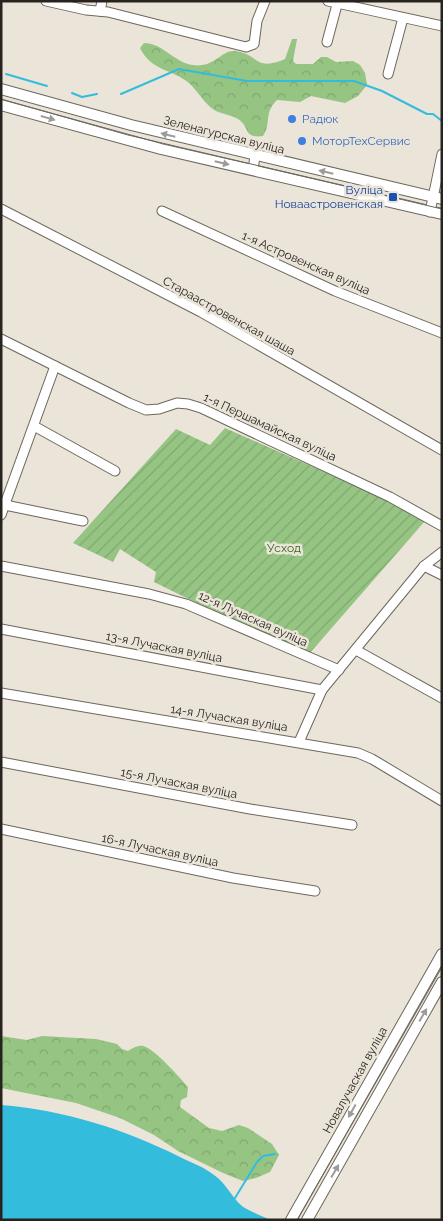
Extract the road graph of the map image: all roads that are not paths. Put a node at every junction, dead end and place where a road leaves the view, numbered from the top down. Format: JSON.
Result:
{"nodes":[{"id":1,"x":46,"y":1,"type":"edge"},
{"id":2,"x":102,"y":1,"type":"edge"},
{"id":3,"x":264,"y":1,"type":"edge"},
{"id":4,"x":328,"y":1,"type":"edge"},
{"id":5,"x":337,"y":2,"type":"edge"},
{"id":6,"x":100,"y":11,"type":"junction"},
{"id":7,"x":403,"y":18,"type":"junction"},
{"id":8,"x":442,"y":26,"type":"edge"},
{"id":9,"x":327,"y":42,"type":"dead end"},
{"id":10,"x":388,"y":74,"type":"dead end"},
{"id":11,"x":1,"y":89,"type":"edge"},
{"id":12,"x":1,"y":105,"type":"edge"},
{"id":13,"x":442,"y":154,"type":"edge"},
{"id":14,"x":255,"y":156,"type":"junction"},
{"id":15,"x":253,"y":170,"type":"junction"},
{"id":16,"x":437,"y":198,"type":"edge"},
{"id":17,"x":1,"y":208,"type":"edge"},
{"id":18,"x":162,"y":211,"type":"dead end"},
{"id":19,"x":430,"y":212,"type":"junction"},
{"id":20,"x":442,"y":214,"type":"edge"},
{"id":21,"x":442,"y":333,"type":"edge"},
{"id":22,"x":1,"y":339,"type":"edge"},
{"id":23,"x":54,"y":366,"type":"junction"},
{"id":24,"x":34,"y":426,"type":"junction"},
{"id":25,"x":442,"y":450,"type":"edge"},
{"id":26,"x":115,"y":471,"type":"dead end"},
{"id":27,"x":5,"y":505,"type":"junction"},
{"id":28,"x":1,"y":515,"type":"edge"},
{"id":29,"x":83,"y":521,"type":"dead end"},
{"id":30,"x":442,"y":526,"type":"edge"},
{"id":31,"x":442,"y":552,"type":"edge"},
{"id":32,"x":1,"y":566,"type":"edge"},
{"id":33,"x":424,"y":566,"type":"junction"},
{"id":34,"x":442,"y":575,"type":"edge"},
{"id":35,"x":1,"y":629,"type":"edge"},
{"id":36,"x":356,"y":650,"type":"junction"},
{"id":37,"x":339,"y":670,"type":"junction"},
{"id":38,"x":322,"y":690,"type":"junction"},
{"id":39,"x":1,"y":693,"type":"edge"},
{"id":40,"x":442,"y":698,"type":"edge"},
{"id":41,"x":299,"y":742,"type":"junction"},
{"id":42,"x":1,"y":762,"type":"edge"},
{"id":43,"x":442,"y":801,"type":"edge"},
{"id":44,"x":352,"y":825,"type":"dead end"},
{"id":45,"x":1,"y":829,"type":"edge"},
{"id":46,"x":315,"y":891,"type":"dead end"},
{"id":47,"x":442,"y":954,"type":"edge"},
{"id":48,"x":442,"y":982,"type":"edge"},
{"id":49,"x":395,"y":1035,"type":"junction"},
{"id":50,"x":408,"y":1042,"type":"junction"},
{"id":51,"x":309,"y":1217,"type":"edge"},
{"id":52,"x":291,"y":1220,"type":"edge"}],
"edges":[{"from":1,"to":6,"type":"street"},
{"from":2,"to":6,"type":"street"},
{"from":3,"to":6,"type":"street"},
{"from":4,"to":5,"type":"street"},
{"from":5,"to":7,"type":"street"},
{"from":5,"to":9,"type":"street"},
{"from":7,"to":8,"type":"street"},
{"from":7,"to":10,"type":"street"},
{"from":14,"to":11,"type":"main road","name":"Зеленагурская вуліца","one_way":true},
{"from":12,"to":15,"type":"main road","one_way":true},
{"from":13,"to":16,"type":"street"},
{"from":14,"to":15,"type":"street"},
{"from":16,"to":14,"type":"main road","name":"Зеленагурская вуліца","one_way":true},
{"from":15,"to":19,"type":"main road"},
{"from":16,"to":19,"type":"street"},
{"from":17,"to":25,"type":"street","name":"Стараастровенская шаша"},
{"from":18,"to":21,"type":"street","name":"1-я Астровенская вуліца"},
{"from":19,"to":20,"type":"main road"},
{"from":22,"to":23,"type":"street","name":"1-я Першамайская вуліца"},
{"from":23,"to":24,"type":"street"},
{"from":23,"to":30,"type":"street","name":"1-я Першамайская вуліца"},
{"from":24,"to":26,"type":"street"},
{"from":24,"to":27,"type":"street"},
{"from":27,"to":28,"type":"street"},
{"from":27,"to":29,"type":"street"},
{"from":31,"to":33,"type":"street"},
{"from":32,"to":37,"type":"street","name":"12-я Лучаская вуліца"},
{"from":33,"to":34,"type":"street"},
{"from":33,"to":36,"type":"street"},
{"from":35,"to":38,"type":"street","name":"13-я Лучаская вуліца"},
{"from":36,"to":37,"type":"street"},
{"from":36,"to":40,"type":"street"},
{"from":37,"to":38,"type":"street"},
{"from":38,"to":41,"type":"street"},
{"from":39,"to":41,"type":"street","name":"14-я Лучаская вуліца"},
{"from":41,"to":43,"type":"street","name":"14-я Лучаская вуліца"},
{"from":42,"to":44,"type":"street","name":"15-я Лучаская вуліца"},
{"from":45,"to":46,"type":"street","name":"16-я Лучаская вуліца"},
{"from":47,"to":49,"type":"main road","name":"Новалучаская вуліца"},
{"from":50,"to":48,"type":"main road","one_way":true},
{"from":49,"to":50,"type":"street"},
{"from":49,"to":52,"type":"main road","name":"Новалучаская вуліца","one_way":true},
{"from":51,"to":50,"type":"main road","one_way":true}]}
